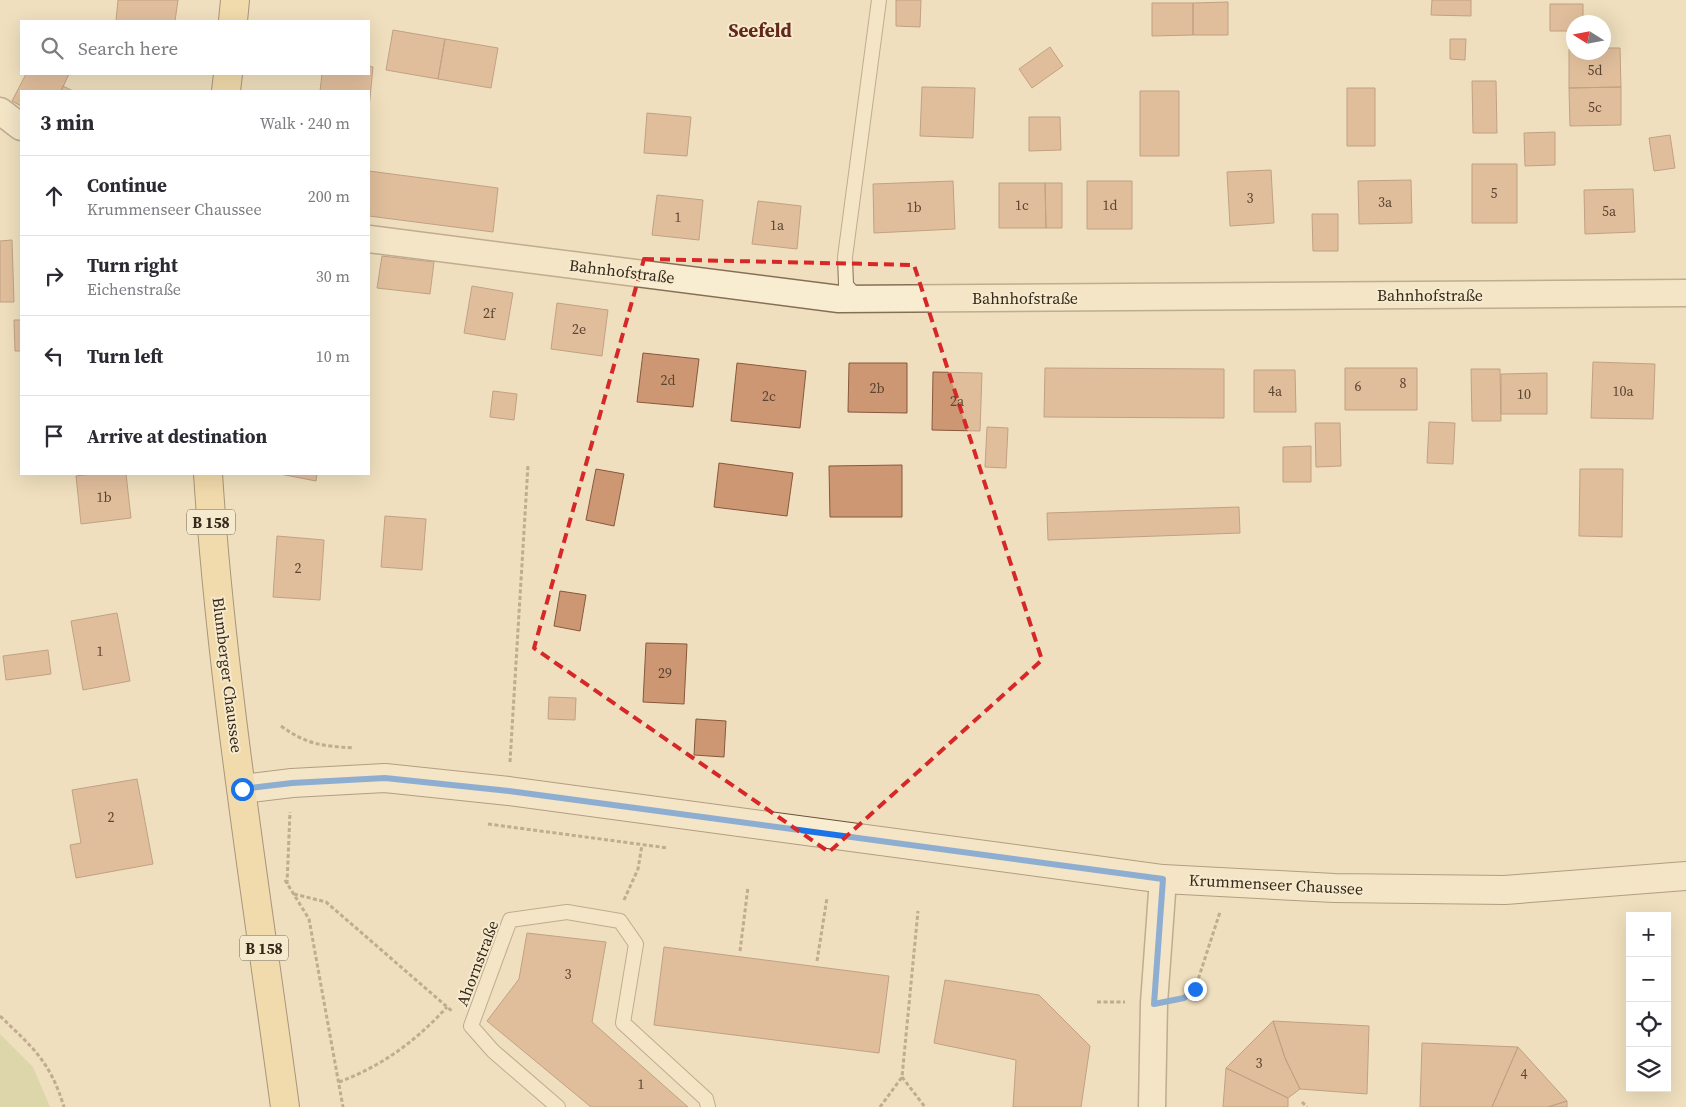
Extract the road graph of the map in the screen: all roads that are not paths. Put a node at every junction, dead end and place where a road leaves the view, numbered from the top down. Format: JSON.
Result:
{"nodes":[{"id":1,"x":236,"y":0,"type":"edge"},
{"id":2,"x":879,"y":0,"type":"edge"},
{"id":3,"x":233,"y":20,"type":"edge"},
{"id":4,"x":228,"y":75,"type":"edge"},
{"id":5,"x":226,"y":90,"type":"edge"},
{"id":6,"x":0,"y":111,"type":"edge"},
{"id":7,"x":20,"y":127,"type":"edge"},
{"id":8,"x":370,"y":239,"type":"edge"},
{"id":9,"x":1686,"y":293,"type":"edge"},
{"id":10,"x":859,"y":299,"type":"junction"},
{"id":11,"x":208,"y":475,"type":"edge"},
{"id":12,"x":242,"y":789,"type":"junction"},
{"id":13,"x":1686,"y":876,"type":"edge"},
{"id":14,"x":1163,"y":879,"type":"junction"},
{"id":15,"x":285,"y":1107,"type":"edge"},
{"id":16,"x":558,"y":1107,"type":"edge"},
{"id":17,"x":708,"y":1107,"type":"edge"},
{"id":18,"x":1152,"y":1107,"type":"edge"}],
"edges":[{"from":1,"to":3,"type":"main road"},
{"from":2,"to":10,"type":"lane"},
{"from":4,"to":5,"type":"main road"},
{"from":6,"to":7,"type":"street"},
{"from":8,"to":10,"type":"street","name":"Bahnhofstraße"},
{"from":9,"to":10,"type":"street","name":"Bahnhofstraße"},
{"from":11,"to":12,"type":"main road","name":"Blumberger Chaussee","number":"B 158"},
{"from":12,"to":14,"type":"main road","name":"Krummenseer Chaussee"},
{"from":12,"to":15,"type":"main road","name":"Blumberger Chaussee","number":"B 158"},
{"from":13,"to":14,"type":"main road","name":"Krummenseer Chaussee"},
{"from":14,"to":18,"type":"street"},
{"from":16,"to":17,"type":"lane","name":"Ahornstraße"}]}
